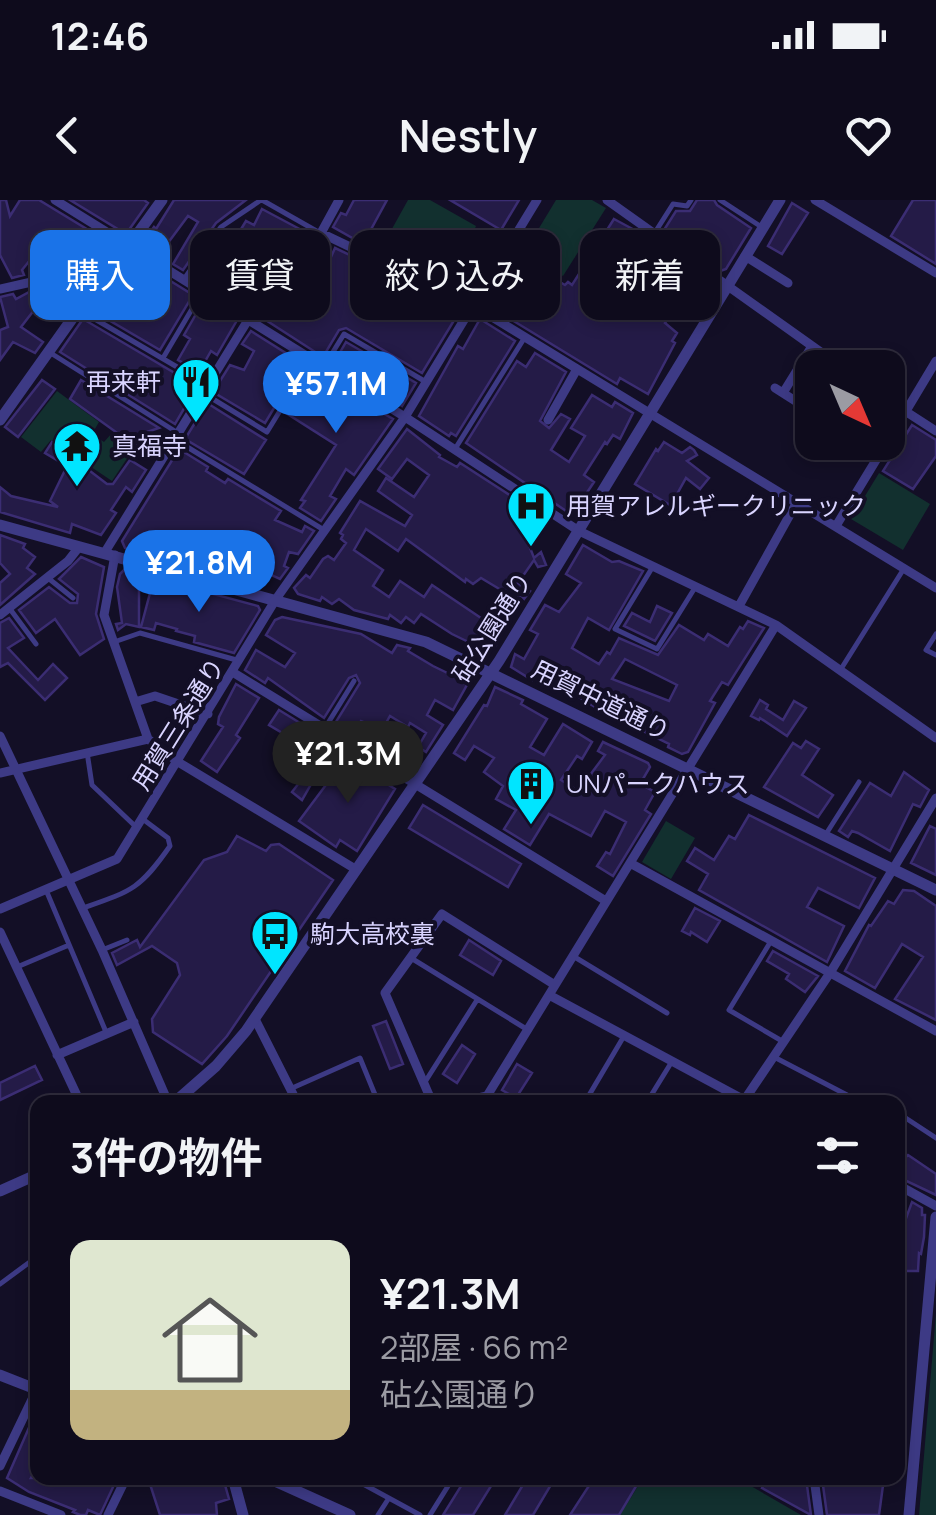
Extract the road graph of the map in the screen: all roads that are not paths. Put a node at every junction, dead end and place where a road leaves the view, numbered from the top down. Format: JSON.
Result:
{"nodes":[{"id":1,"x":54,"y":200,"type":"edge"},
{"id":2,"x":162,"y":200,"type":"edge"},
{"id":3,"x":261,"y":200,"type":"edge"},
{"id":4,"x":339,"y":200,"type":"edge"},
{"id":5,"x":537,"y":200,"type":"edge"},
{"id":6,"x":607,"y":200,"type":"edge"},
{"id":7,"x":691,"y":200,"type":"edge"},
{"id":8,"x":720,"y":200,"type":"edge"},
{"id":9,"x":780,"y":200,"type":"edge"},
{"id":10,"x":814,"y":200,"type":"edge"},
{"id":11,"x":762,"y":228,"type":"junction"},
{"id":12,"x":102,"y":230,"type":"edge"},
{"id":13,"x":140,"y":230,"type":"edge"},
{"id":14,"x":315,"y":230,"type":"edge"},
{"id":15,"x":322,"y":230,"type":"edge"},
{"id":16,"x":518,"y":230,"type":"edge"},
{"id":17,"x":648,"y":230,"type":"edge"},
{"id":18,"x":656,"y":230,"type":"edge"},
{"id":19,"x":745,"y":256,"type":"junction"},
{"id":20,"x":170,"y":273,"type":"edge"},
{"id":21,"x":936,"y":273,"type":"edge"},
{"id":22,"x":720,"y":280,"type":"edge"},
{"id":23,"x":183,"y":281,"type":"junction"},
{"id":24,"x":30,"y":282,"type":"edge"},
{"id":25,"x":788,"y":283,"type":"dead end"},
{"id":26,"x":190,"y":285,"type":"edge"},
{"id":27,"x":728,"y":286,"type":"junction"},
{"id":28,"x":0,"y":289,"type":"edge"},
{"id":29,"x":190,"y":312,"type":"edge"},
{"id":30,"x":71,"y":320,"type":"edge"},
{"id":31,"x":98,"y":320,"type":"edge"},
{"id":32,"x":248,"y":320,"type":"joint"},
{"id":33,"x":465,"y":320,"type":"edge"},
{"id":34,"x":497,"y":320,"type":"edge"},
{"id":35,"x":525,"y":337,"type":"junction"},
{"id":36,"x":812,"y":346,"type":"junction"},
{"id":37,"x":809,"y":350,"type":"edge"},
{"id":38,"x":818,"y":350,"type":"edge"},
{"id":39,"x":49,"y":352,"type":"junction"},
{"id":40,"x":163,"y":358,"type":"junction"},
{"id":41,"x":310,"y":360,"type":"junction"},
{"id":42,"x":936,"y":362,"type":"edge"},
{"id":43,"x":324,"y":368,"type":"junction"},
{"id":44,"x":577,"y":369,"type":"junction"},
{"id":45,"x":795,"y":369,"type":"edge"},
{"id":46,"x":426,"y":382,"type":"junction"},
{"id":47,"x":205,"y":389,"type":"junction"},
{"id":48,"x":795,"y":401,"type":"edge"},
{"id":49,"x":648,"y":412,"type":"junction"},
{"id":50,"x":905,"y":412,"type":"joint"},
{"id":51,"x":406,"y":417,"type":"junction"},
{"id":52,"x":0,"y":420,"type":"edge"},
{"id":53,"x":548,"y":420,"type":"dead end"},
{"id":54,"x":936,"y":431,"type":"edge"},
{"id":55,"x":176,"y":436,"type":"junction"},
{"id":56,"x":455,"y":450,"type":"junction"},
{"id":57,"x":876,"y":460,"type":"edge"},
{"id":58,"x":798,"y":502,"type":"junction"},
{"id":59,"x":0,"y":526,"type":"edge"},
{"id":60,"x":836,"y":526,"type":"junction"},
{"id":61,"x":324,"y":530,"type":"junction"},
{"id":62,"x":578,"y":530,"type":"junction"},
{"id":63,"x":79,"y":547,"type":"junction"},
{"id":64,"x":110,"y":554,"type":"junction"},
{"id":65,"x":654,"y":566,"type":"junction"},
{"id":66,"x":904,"y":568,"type":"junction"},
{"id":67,"x":48,"y":578,"type":"junction"},
{"id":68,"x":696,"y":586,"type":"junction"},
{"id":69,"x":936,"y":588,"type":"edge"},
{"id":70,"x":73,"y":598,"type":"dead end"},
{"id":71,"x":276,"y":599,"type":"junction"},
{"id":72,"x":738,"y":606,"type":"junction"},
{"id":73,"x":10,"y":609,"type":"junction"},
{"id":74,"x":0,"y":615,"type":"edge"},
{"id":75,"x":776,"y":624,"type":"junction"},
{"id":76,"x":936,"y":634,"type":"edge"},
{"id":77,"x":114,"y":642,"type":"junction"},
{"id":78,"x":36,"y":644,"type":"dead end"},
{"id":79,"x":936,"y":656,"type":"edge"},
{"id":80,"x":241,"y":661,"type":"junction"},
{"id":81,"x":841,"y":669,"type":"junction"},
{"id":82,"x":234,"y":672,"type":"junction"},
{"id":83,"x":491,"y":673,"type":"junction"},
{"id":84,"x":354,"y":681,"type":"dead end"},
{"id":85,"x":135,"y":702,"type":"junction"},
{"id":86,"x":208,"y":714,"type":"junction"},
{"id":87,"x":325,"y":728,"type":"junction"},
{"id":88,"x":0,"y":736,"type":"edge"},
{"id":89,"x":936,"y":738,"type":"edge"},
{"id":90,"x":148,"y":739,"type":"junction"},
{"id":91,"x":87,"y":752,"type":"junction"},
{"id":92,"x":178,"y":762,"type":"junction"},
{"id":93,"x":689,"y":767,"type":"junction"},
{"id":94,"x":16,"y":769,"type":"junction"},
{"id":95,"x":0,"y":772,"type":"edge"},
{"id":96,"x":859,"y":782,"type":"dead end"},
{"id":97,"x":416,"y":784,"type":"junction"},
{"id":98,"x":936,"y":798,"type":"edge"},
{"id":99,"x":140,"y":824,"type":"junction"},
{"id":100,"x":826,"y":835,"type":"junction"},
{"id":101,"x":630,"y":863,"type":"junction"},
{"id":102,"x":892,"y":868,"type":"junction"},
{"id":103,"x":357,"y":870,"type":"junction"},
{"id":104,"x":68,"y":880,"type":"junction"},
{"id":105,"x":45,"y":889,"type":"junction"},
{"id":106,"x":936,"y":890,"type":"edge"},
{"id":107,"x":606,"y":901,"type":"junction"},
{"id":108,"x":81,"y":909,"type":"junction"},
{"id":109,"x":0,"y":910,"type":"edge"},
{"id":110,"x":0,"y":932,"type":"edge"},
{"id":111,"x":127,"y":940,"type":"dead end"},
{"id":112,"x":771,"y":941,"type":"junction"},
{"id":113,"x":69,"y":945,"type":"junction"},
{"id":114,"x":102,"y":950,"type":"junction"},
{"id":115,"x":573,"y":956,"type":"junction"},
{"id":116,"x":411,"y":958,"type":"junction"},
{"id":117,"x":15,"y":968,"type":"junction"},
{"id":118,"x":830,"y":973,"type":"junction"},
{"id":119,"x":556,"y":984,"type":"junction"},
{"id":120,"x":549,"y":995,"type":"junction"},
{"id":121,"x":478,"y":999,"type":"junction"},
{"id":122,"x":666,"y":1013,"type":"dead end"},
{"id":123,"x":255,"y":1019,"type":"junction"},
{"id":124,"x":134,"y":1022,"type":"junction"},
{"id":125,"x":528,"y":1030,"type":"junction"},
{"id":126,"x":936,"y":1031,"type":"edge"},
{"id":127,"x":107,"y":1034,"type":"junction"},
{"id":128,"x":624,"y":1036,"type":"junction"},
{"id":129,"x":784,"y":1042,"type":"junction"},
{"id":130,"x":57,"y":1055,"type":"junction"},
{"id":131,"x":774,"y":1056,"type":"junction"},
{"id":132,"x":672,"y":1063,"type":"junction"},
{"id":133,"x":424,"y":1082,"type":"junction"},
{"id":134,"x":290,"y":1089,"type":"junction"},
{"id":135,"x":77,"y":1095,"type":"edge"},
{"id":136,"x":169,"y":1095,"type":"edge"},
{"id":137,"x":181,"y":1095,"type":"edge"},
{"id":138,"x":293,"y":1095,"type":"edge"},
{"id":139,"x":375,"y":1095,"type":"edge"},
{"id":140,"x":429,"y":1095,"type":"edge"},
{"id":141,"x":488,"y":1095,"type":"edge"},
{"id":142,"x":588,"y":1095,"type":"edge"},
{"id":143,"x":651,"y":1095,"type":"edge"},
{"id":144,"x":732,"y":1095,"type":"edge"},
{"id":145,"x":749,"y":1095,"type":"edge"},
{"id":146,"x":846,"y":1095,"type":"edge"},
{"id":147,"x":905,"y":1118,"type":"edge"},
{"id":148,"x":936,"y":1138,"type":"edge"},
{"id":149,"x":30,"y":1178,"type":"edge"},
{"id":150,"x":905,"y":1189,"type":"edge"},
{"id":151,"x":0,"y":1192,"type":"edge"},
{"id":152,"x":936,"y":1206,"type":"edge"},
{"id":153,"x":936,"y":1217,"type":"edge"},
{"id":154,"x":30,"y":1261,"type":"edge"},
{"id":155,"x":0,"y":1284,"type":"edge"},
{"id":156,"x":0,"y":1375,"type":"edge"},
{"id":157,"x":30,"y":1386,"type":"edge"},
{"id":158,"x":30,"y":1404,"type":"edge"},
{"id":159,"x":0,"y":1466,"type":"edge"},
{"id":160,"x":123,"y":1485,"type":"edge"},
{"id":161,"x":235,"y":1485,"type":"edge"},
{"id":162,"x":284,"y":1485,"type":"edge"},
{"id":163,"x":363,"y":1485,"type":"edge"},
{"id":164,"x":449,"y":1485,"type":"edge"},
{"id":165,"x":815,"y":1485,"type":"edge"},
{"id":166,"x":0,"y":1490,"type":"edge"},
{"id":167,"x":388,"y":1500,"type":"junction"},
{"id":168,"x":62,"y":1515,"type":"edge"},
{"id":169,"x":108,"y":1515,"type":"edge"},
{"id":170,"x":243,"y":1515,"type":"edge"},
{"id":171,"x":350,"y":1515,"type":"edge"},
{"id":172,"x":378,"y":1515,"type":"edge"},
{"id":173,"x":420,"y":1515,"type":"edge"},
{"id":174,"x":430,"y":1515,"type":"edge"},
{"id":175,"x":819,"y":1515,"type":"edge"},
{"id":176,"x":909,"y":1515,"type":"edge"}],
"edges":[{"from":1,"to":12,"type":"street"},
{"from":2,"to":13,"type":"street"},
{"from":3,"to":14,"type":"lane"},
{"from":3,"to":23,"type":"lane"},
{"from":4,"to":15,"type":"street"},
{"from":5,"to":16,"type":"street","name":"用賀三条通り"},
{"from":6,"to":17,"type":"street"},
{"from":7,"to":18,"type":"lane"},
{"from":8,"to":11,"type":"lane"},
{"from":9,"to":11,"type":"street","name":"砧公園通り"},
{"from":10,"to":21,"type":"street"},
{"from":11,"to":19,"type":"street","name":"砧公園通り"},
{"from":19,"to":25,"type":"street"},
{"from":19,"to":27,"type":"street","name":"砧公園通り"},
{"from":20,"to":23,"type":"street"},
{"from":22,"to":27,"type":"street"},
{"from":23,"to":26,"type":"street"},
{"from":24,"to":28,"type":"street"},
{"from":27,"to":36,"type":"street"},
{"from":27,"to":49,"type":"street","name":"砧公園通り"},
{"from":29,"to":40,"type":"lane"},
{"from":30,"to":39,"type":"street"},
{"from":31,"to":40,"type":"lane"},
{"from":32,"to":41,"type":"street"},
{"from":32,"to":47,"type":"street"},
{"from":33,"to":46,"type":"street","name":"用賀三条通り"},
{"from":34,"to":35,"type":"street"},
{"from":35,"to":44,"type":"street"},
{"from":35,"to":56,"type":"lane"},
{"from":36,"to":37,"type":"street"},
{"from":36,"to":38,"type":"street"},
{"from":39,"to":52,"type":"street"},
{"from":39,"to":55,"type":"lane"},
{"from":40,"to":47,"type":"lane"},
{"from":41,"to":43,"type":"street"},
{"from":41,"to":47,"type":"lane"},
{"from":42,"to":50,"type":"street"},
{"from":43,"to":46,"type":"lane"},
{"from":43,"to":51,"type":"street"},
{"from":44,"to":49,"type":"street"},
{"from":44,"to":53,"type":"street"},
{"from":45,"to":48,"type":"street"},
{"from":46,"to":51,"type":"street","name":"用賀三条通り"},
{"from":47,"to":55,"type":"street"},
{"from":49,"to":58,"type":"street"},
{"from":49,"to":62,"type":"street","name":"砧公園通り"},
{"from":50,"to":54,"type":"street"},
{"from":51,"to":56,"type":"street"},
{"from":51,"to":61,"type":"street","name":"用賀三条通り"},
{"from":55,"to":61,"type":"lane"},
{"from":55,"to":64,"type":"street"},
{"from":56,"to":62,"type":"street"},
{"from":57,"to":60,"type":"street"},
{"from":58,"to":60,"type":"street"},
{"from":58,"to":72,"type":"street"},
{"from":59,"to":63,"type":"street","name":"用賀中道通り"},
{"from":60,"to":66,"type":"street"},
{"from":61,"to":71,"type":"street","name":"用賀三条通り"},
{"from":62,"to":65,"type":"street"},
{"from":62,"to":83,"type":"street","name":"砧公園通り"},
{"from":63,"to":64,"type":"street","name":"用賀中道通り"},
{"from":63,"to":67,"type":"street"},
{"from":64,"to":71,"type":"street","name":"用賀中道通り"},
{"from":64,"to":77,"type":"street"},
{"from":65,"to":68,"type":"street"},
{"from":65,"to":68,"type":"lane"},
{"from":66,"to":69,"type":"street"},
{"from":66,"to":81,"type":"lane"},
{"from":67,"to":70,"type":"lane"},
{"from":67,"to":73,"type":"street"},
{"from":68,"to":72,"type":"street"},
{"from":71,"to":80,"type":"street","name":"用賀三条通り"},
{"from":71,"to":83,"type":"street","name":"用賀中道通り"},
{"from":72,"to":75,"type":"street"},
{"from":73,"to":74,"type":"street"},
{"from":73,"to":78,"type":"lane"},
{"from":75,"to":81,"type":"street"},
{"from":75,"to":93,"type":"street"},
{"from":76,"to":79,"type":"lane"},
{"from":77,"to":80,"type":"lane"},
{"from":77,"to":85,"type":"street"},
{"from":80,"to":82,"type":"street","name":"用賀三条通り"},
{"from":81,"to":89,"type":"street"},
{"from":82,"to":86,"type":"street","name":"用賀三条通り"},
{"from":82,"to":87,"type":"street"},
{"from":83,"to":93,"type":"street","name":"用賀中道通り"},
{"from":83,"to":97,"type":"street","name":"砧公園通り"},
{"from":84,"to":87,"type":"lane"},
{"from":85,"to":86,"type":"street"},
{"from":85,"to":90,"type":"street"},
{"from":86,"to":92,"type":"street","name":"用賀三条通り"},
{"from":87,"to":97,"type":"street"},
{"from":88,"to":94,"type":"street"},
{"from":90,"to":91,"type":"street"},
{"from":90,"to":92,"type":"street"},
{"from":91,"to":94,"type":"street"},
{"from":91,"to":99,"type":"lane"},
{"from":92,"to":99,"type":"street","name":"用賀三条通り"},
{"from":92,"to":103,"type":"street"},
{"from":93,"to":100,"type":"street","name":"用賀中道通り"},
{"from":93,"to":101,"type":"street"},
{"from":94,"to":95,"type":"street"},
{"from":94,"to":104,"type":"street"},
{"from":96,"to":100,"type":"lane"},
{"from":97,"to":103,"type":"street","name":"砧公園通り"},
{"from":97,"to":107,"type":"street"},
{"from":98,"to":102,"type":"street"},
{"from":99,"to":104,"type":"street","name":"用賀三条通り"},
{"from":99,"to":108,"type":"lane"},
{"from":100,"to":102,"type":"street","name":"用賀中道通り"},
{"from":101,"to":107,"type":"street"},
{"from":101,"to":112,"type":"street"},
{"from":102,"to":106,"type":"street","name":"用賀中道通り"},
{"from":102,"to":118,"type":"street"},
{"from":103,"to":123,"type":"street","name":"砧公園通り"},
{"from":104,"to":105,"type":"street","name":"用賀三条通り"},
{"from":104,"to":108,"type":"street"},
{"from":105,"to":109,"type":"street","name":"用賀三条通り"},
{"from":105,"to":113,"type":"lane"},
{"from":107,"to":115,"type":"street"},
{"from":108,"to":114,"type":"street"},
{"from":110,"to":117,"type":"street"},
{"from":111,"to":114,"type":"lane"},
{"from":112,"to":118,"type":"street"},
{"from":112,"to":129,"type":"lane"},
{"from":113,"to":117,"type":"lane"},
{"from":113,"to":127,"type":"lane"},
{"from":114,"to":124,"type":"street"},
{"from":115,"to":119,"type":"street"},
{"from":115,"to":122,"type":"lane"},
{"from":116,"to":119,"type":"street"},
{"from":116,"to":121,"type":"lane"},
{"from":116,"to":133,"type":"street"},
{"from":117,"to":130,"type":"street"},
{"from":118,"to":126,"type":"street"},
{"from":118,"to":129,"type":"street"},
{"from":119,"to":120,"type":"street"},
{"from":120,"to":125,"type":"street"},
{"from":120,"to":128,"type":"street"},
{"from":121,"to":125,"type":"lane"},
{"from":121,"to":133,"type":"lane"},
{"from":123,"to":134,"type":"street"},
{"from":123,"to":137,"type":"street","name":"砧公園通り"},
{"from":124,"to":127,"type":"street"},
{"from":124,"to":136,"type":"street"},
{"from":125,"to":141,"type":"street"},
{"from":127,"to":130,"type":"street"},
{"from":128,"to":132,"type":"street"},
{"from":128,"to":142,"type":"lane"},
{"from":129,"to":131,"type":"street"},
{"from":130,"to":135,"type":"street"},
{"from":131,"to":145,"type":"street"},
{"from":131,"to":146,"type":"lane"},
{"from":132,"to":143,"type":"lane"},
{"from":132,"to":144,"type":"street"},
{"from":133,"to":140,"type":"street"},
{"from":134,"to":138,"type":"street"},
{"from":134,"to":139,"type":"lane"},
{"from":147,"to":148,"type":"lane"},
{"from":149,"to":151,"type":"street"},
{"from":150,"to":152,"type":"street"},
{"from":153,"to":176,"type":"street"},
{"from":154,"to":155,"type":"lane"},
{"from":156,"to":157,"type":"street"},
{"from":158,"to":159,"type":"street"},
{"from":160,"to":169,"type":"street"},
{"from":161,"to":170,"type":"street"},
{"from":162,"to":171,"type":"street"},
{"from":163,"to":167,"type":"lane"},
{"from":164,"to":174,"type":"lane"},
{"from":165,"to":175,"type":"street"},
{"from":166,"to":168,"type":"street"},
{"from":167,"to":172,"type":"lane"},
{"from":167,"to":173,"type":"lane"}]}
